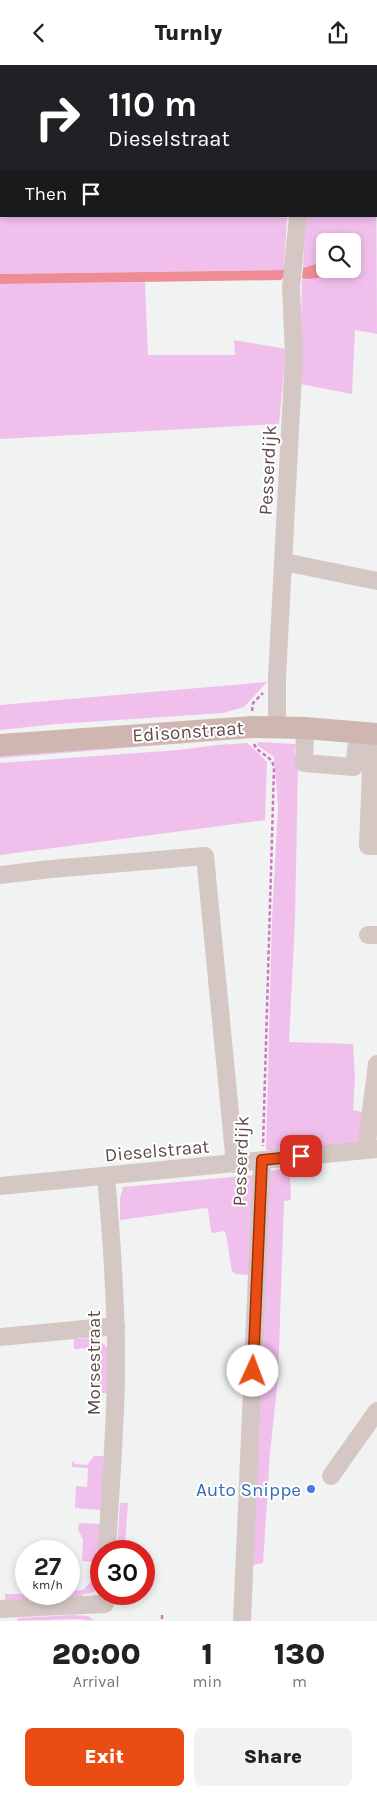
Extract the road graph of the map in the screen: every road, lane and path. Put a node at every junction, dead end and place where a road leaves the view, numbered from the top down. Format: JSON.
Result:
{"nodes":[{"id":1,"x":298,"y":217,"type":"edge"},
{"id":2,"x":284,"y":562,"type":"junction"},
{"id":3,"x":377,"y":581,"type":"edge"},
{"id":4,"x":253,"y":727,"type":"junction"},
{"id":5,"x":276,"y":727,"type":"junction"},
{"id":6,"x":305,"y":728,"type":"junction"},
{"id":7,"x":368,"y":733,"type":"edge"},
{"id":8,"x":0,"y":745,"type":"edge"},
{"id":9,"x":374,"y":767,"type":"edge"},
{"id":10,"x":377,"y":846,"type":"edge"},
{"id":11,"x":0,"y":875,"type":"edge"},
{"id":12,"x":377,"y":1064,"type":"edge"},
{"id":13,"x":374,"y":1097,"type":"edge"},
{"id":14,"x":372,"y":1149,"type":"edge"},
{"id":15,"x":262,"y":1160,"type":"junction"},
{"id":16,"x":235,"y":1164,"type":"junction"},
{"id":17,"x":106,"y":1176,"type":"junction"},
{"id":18,"x":0,"y":1186,"type":"edge"},
{"id":19,"x":116,"y":1326,"type":"junction"},
{"id":20,"x":0,"y":1337,"type":"edge"},
{"id":21,"x":377,"y":1411,"type":"edge"},
{"id":22,"x":331,"y":1475,"type":"dead end"},
{"id":23,"x":108,"y":1540,"type":"edge"},
{"id":24,"x":105,"y":1606,"type":"edge"},
{"id":25,"x":0,"y":1609,"type":"edge"},
{"id":26,"x":162,"y":1615,"type":"dead end"},
{"id":27,"x":162,"y":1621,"type":"edge"},
{"id":28,"x":242,"y":1621,"type":"edge"}],
"edges":[{"from":1,"to":2,"type":"street","name":"Pesserdijk"},
{"from":2,"to":3,"type":"street"},
{"from":2,"to":5,"type":"street","name":"Pesserdijk"},
{"from":4,"to":5,"type":"main road","name":"Edisonstraat"},
{"from":4,"to":8,"type":"main road","name":"Edisonstraat"},
{"from":4,"to":15,"type":"path","name":"Pesserdijk"},
{"from":5,"to":6,"type":"main road","name":"Edisonstraat"},
{"from":6,"to":7,"type":"main road","name":"Edisonstraat"},
{"from":6,"to":7,"type":"street"},
{"from":7,"to":9,"type":"street"},
{"from":9,"to":10,"type":"street"},
{"from":11,"to":16,"type":"street"},
{"from":12,"to":13,"type":"street"},
{"from":13,"to":14,"type":"street"},
{"from":14,"to":15,"type":"street","name":"Dieselstraat"},
{"from":15,"to":16,"type":"street","name":"Dieselstraat"},
{"from":15,"to":28,"type":"street","name":"Pesserdijk"},
{"from":16,"to":17,"type":"street","name":"Dieselstraat"},
{"from":17,"to":18,"type":"street","name":"Dieselstraat"},
{"from":17,"to":19,"type":"street","name":"Morsestraat"},
{"from":19,"to":20,"type":"street"},
{"from":19,"to":23,"type":"street","name":"Morsestraat"},
{"from":21,"to":22,"type":"street"},
{"from":24,"to":25,"type":"street"},
{"from":26,"to":27,"type":"path"}]}
